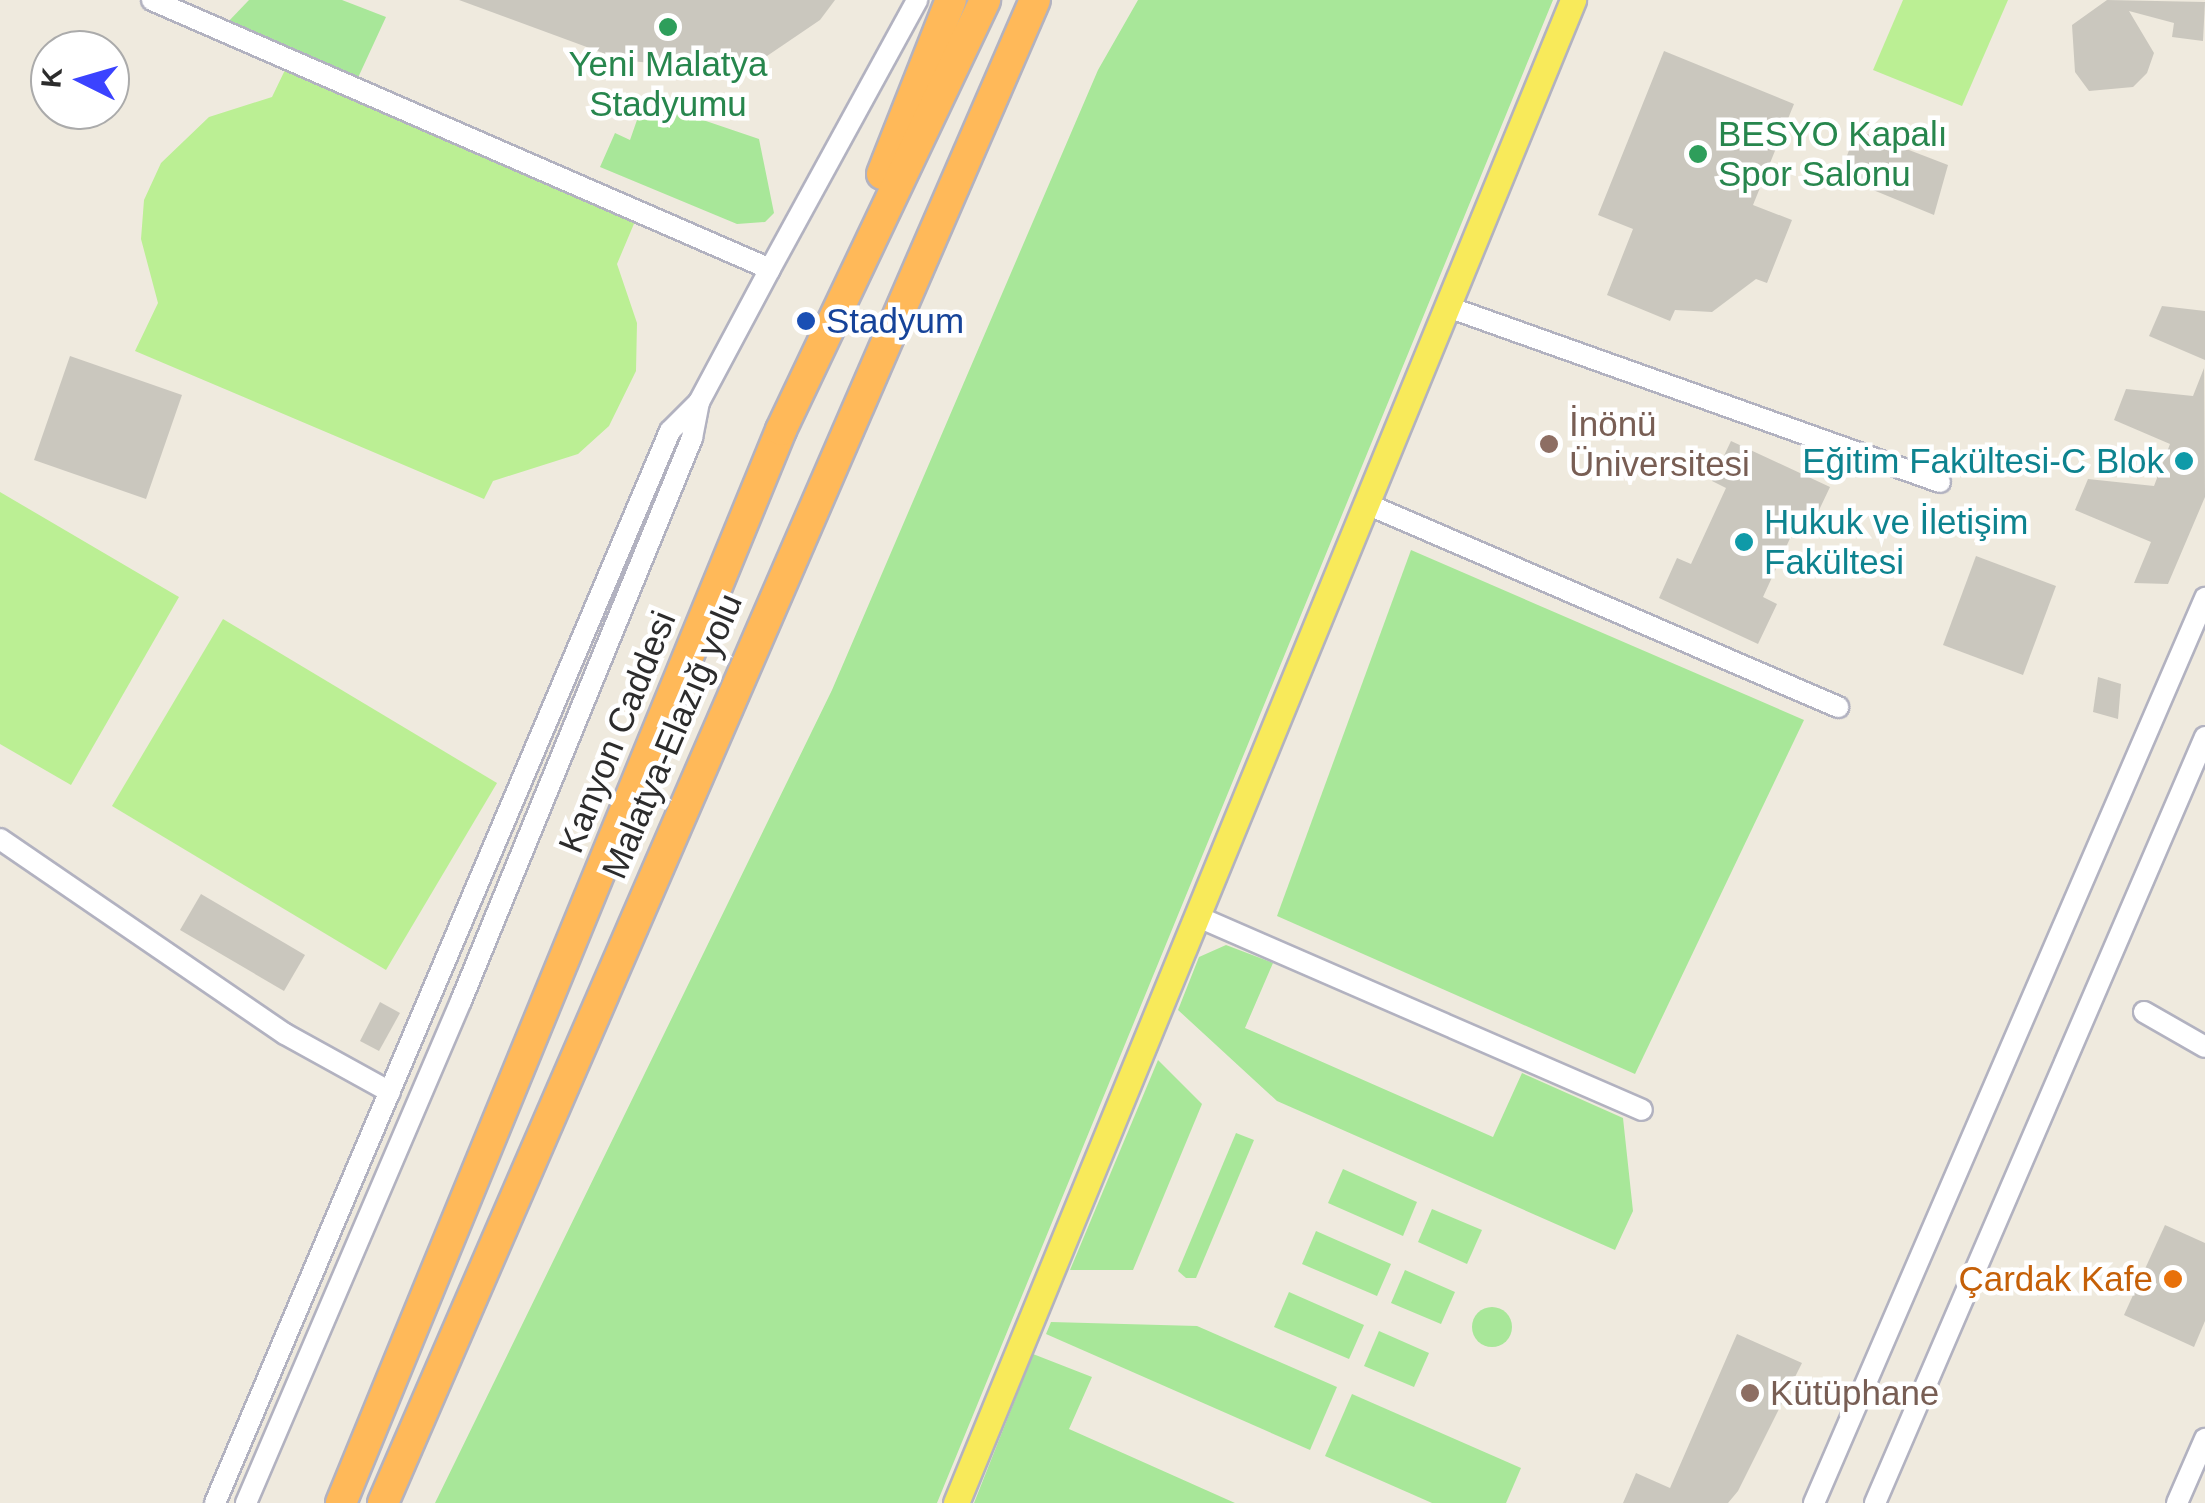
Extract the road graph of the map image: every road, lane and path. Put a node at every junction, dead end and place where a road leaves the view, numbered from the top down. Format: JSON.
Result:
{"nodes":[{"id":1,"x":152,"y":0,"type":"edge"},
{"id":2,"x":917,"y":0,"type":"edge"},
{"id":3,"x":951,"y":0,"type":"edge"},
{"id":4,"x":985,"y":0,"type":"edge"},
{"id":5,"x":1036,"y":0,"type":"edge"},
{"id":6,"x":1573,"y":0,"type":"edge"},
{"id":7,"x":770,"y":269,"type":"junction"},
{"id":8,"x":1450,"y":308,"type":"junction"},
{"id":9,"x":699,"y":402,"type":"junction"},
{"id":10,"x":784,"y":423,"type":"junction"},
{"id":11,"x":1940,"y":482,"type":"dead end"},
{"id":12,"x":1369,"y":505,"type":"junction"},
{"id":13,"x":2205,"y":598,"type":"edge"},
{"id":14,"x":1838,"y":707,"type":"dead end"},
{"id":15,"x":2205,"y":737,"type":"edge"},
{"id":16,"x":0,"y":839,"type":"edge"},
{"id":17,"x":1196,"y":916,"type":"junction"},
{"id":18,"x":2144,"y":1012,"type":"dead end"},
{"id":19,"x":2205,"y":1047,"type":"edge"},
{"id":20,"x":390,"y":1092,"type":"junction"},
{"id":21,"x":1642,"y":1110,"type":"dead end"},
{"id":22,"x":2205,"y":1439,"type":"edge"},
{"id":23,"x":215,"y":1503,"type":"edge"},
{"id":24,"x":246,"y":1503,"type":"edge"},
{"id":25,"x":341,"y":1503,"type":"edge"},
{"id":26,"x":383,"y":1503,"type":"edge"},
{"id":27,"x":956,"y":1503,"type":"edge"},
{"id":28,"x":1814,"y":1503,"type":"edge"},
{"id":29,"x":1875,"y":1503,"type":"edge"},
{"id":30,"x":2177,"y":1503,"type":"edge"}],
"edges":[{"from":1,"to":7,"type":"street"},
{"from":2,"to":7,"type":"street"},
{"from":3,"to":10,"type":"highway"},
{"from":4,"to":10,"type":"highway","name":"Kanyon Caddesi"},
{"from":5,"to":26,"type":"highway","name":"Malatya-Elazığ yolu"},
{"from":6,"to":8,"type":"main road"},
{"from":7,"to":9,"type":"street"},
{"from":8,"to":11,"type":"street"},
{"from":8,"to":12,"type":"main road"},
{"from":9,"to":20,"type":"street"},
{"from":9,"to":24,"type":"street"},
{"from":10,"to":25,"type":"highway","name":"Kanyon Caddesi"},
{"from":12,"to":14,"type":"street"},
{"from":12,"to":17,"type":"main road"},
{"from":13,"to":28,"type":"street"},
{"from":15,"to":29,"type":"street"},
{"from":16,"to":20,"type":"street"},
{"from":17,"to":21,"type":"street"},
{"from":17,"to":27,"type":"main road"},
{"from":18,"to":19,"type":"street"},
{"from":20,"to":23,"type":"street"},
{"from":22,"to":30,"type":"street"}]}
